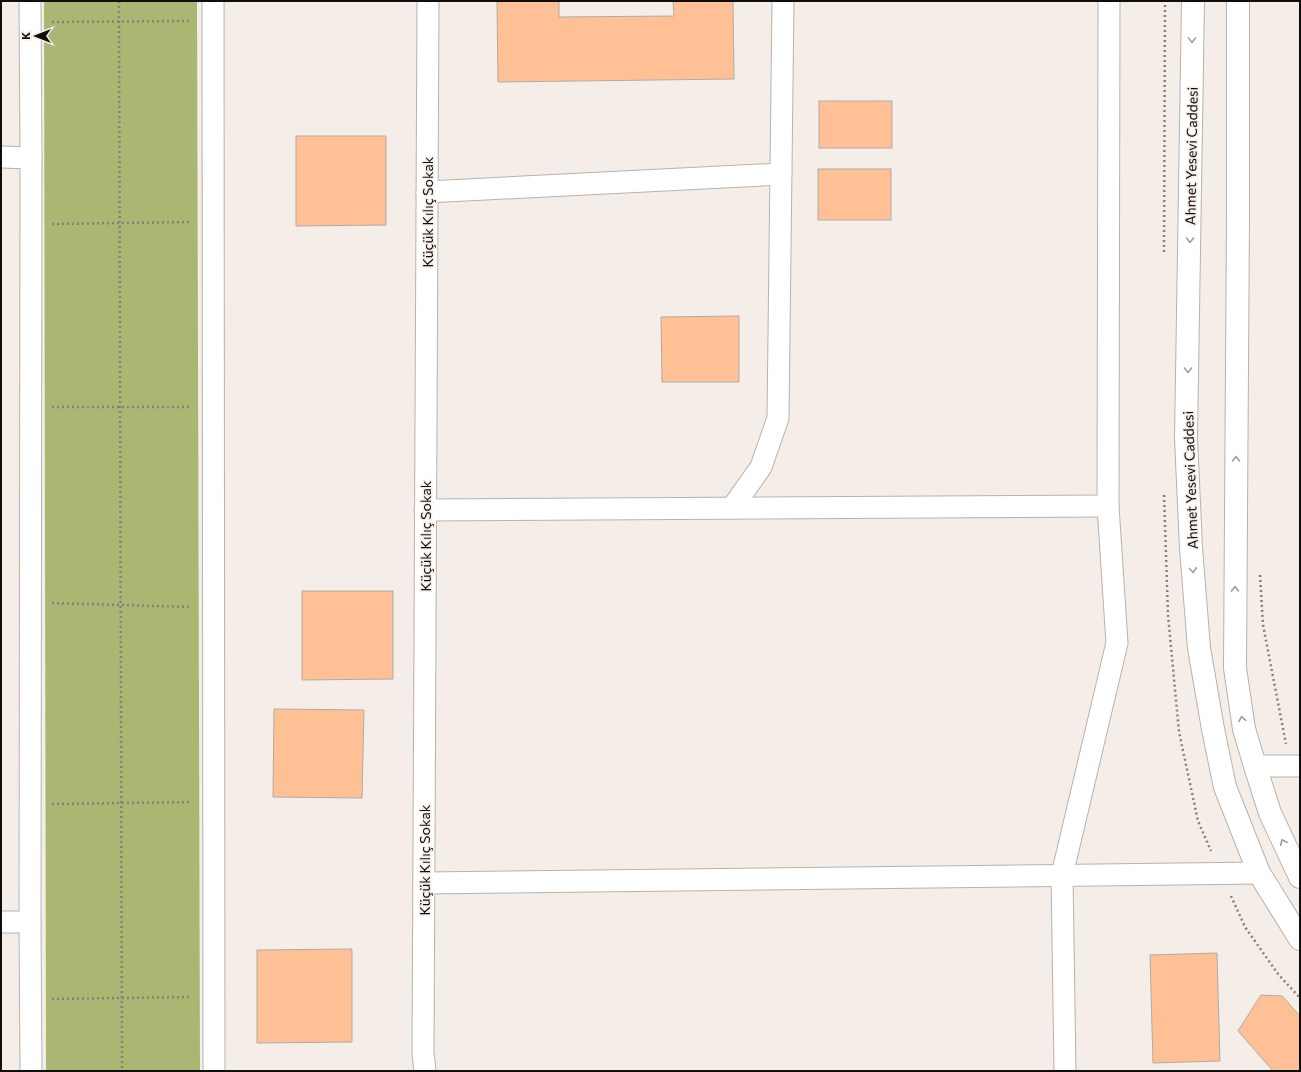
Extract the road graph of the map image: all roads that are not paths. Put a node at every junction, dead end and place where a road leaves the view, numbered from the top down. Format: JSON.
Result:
{"nodes":[{"id":1,"x":30,"y":1,"type":"edge"},
{"id":2,"x":428,"y":1,"type":"edge"},
{"id":3,"x":783,"y":1,"type":"edge"},
{"id":4,"x":1109,"y":1,"type":"edge"},
{"id":5,"x":1193,"y":1,"type":"edge"},
{"id":6,"x":1238,"y":1,"type":"edge"},
{"id":7,"x":214,"y":11,"type":"edge"},
{"id":8,"x":1,"y":158,"type":"edge"},
{"id":9,"x":31,"y":158,"type":"junction"},
{"id":10,"x":780,"y":174,"type":"junction"},
{"id":11,"x":427,"y":192,"type":"junction"},
{"id":12,"x":1108,"y":506,"type":"junction"},
{"id":13,"x":732,"y":508,"type":"junction"},
{"id":14,"x":425,"y":510,"type":"junction"},
{"id":15,"x":1255,"y":766,"type":"junction"},
{"id":16,"x":1295,"y":766,"type":"edge"},
{"id":17,"x":1259,"y":873,"type":"junction"},
{"id":18,"x":1062,"y":876,"type":"junction"},
{"id":19,"x":1300,"y":877,"type":"edge"},
{"id":20,"x":424,"y":883,"type":"junction"},
{"id":21,"x":1,"y":922,"type":"edge"},
{"id":22,"x":30,"y":922,"type":"junction"},
{"id":23,"x":1300,"y":939,"type":"edge"},
{"id":24,"x":31,"y":1071,"type":"edge"},
{"id":25,"x":214,"y":1071,"type":"edge"},
{"id":26,"x":425,"y":1071,"type":"edge"},
{"id":27,"x":1065,"y":1071,"type":"edge"}],
"edges":[{"from":1,"to":9,"type":"street"},
{"from":2,"to":11,"type":"street","name":"Küçük Kılıç Sokak"},
{"from":3,"to":10,"type":"street"},
{"from":4,"to":12,"type":"street"},
{"from":5,"to":17,"type":"main road","name":"Ahmet Yesevi Caddesi","one_way":true},
{"from":15,"to":6,"type":"main road","one_way":true},
{"from":7,"to":25,"type":"street"},
{"from":8,"to":9,"type":"street"},
{"from":9,"to":22,"type":"street"},
{"from":10,"to":11,"type":"street"},
{"from":10,"to":13,"type":"street"},
{"from":11,"to":14,"type":"street","name":"Küçük Kılıç Sokak"},
{"from":12,"to":13,"type":"street"},
{"from":12,"to":18,"type":"street"},
{"from":13,"to":14,"type":"street"},
{"from":14,"to":20,"type":"street","name":"Küçük Kılıç Sokak"},
{"from":15,"to":16,"type":"street"},
{"from":19,"to":15,"type":"main road","one_way":true},
{"from":17,"to":18,"type":"street"},
{"from":17,"to":23,"type":"main road","name":"Ahmet Yesevi Caddesi"},
{"from":18,"to":20,"type":"street"},
{"from":18,"to":27,"type":"street"},
{"from":20,"to":26,"type":"street","name":"Küçük Kılıç Sokak"},
{"from":21,"to":22,"type":"street"},
{"from":22,"to":24,"type":"street"}]}
